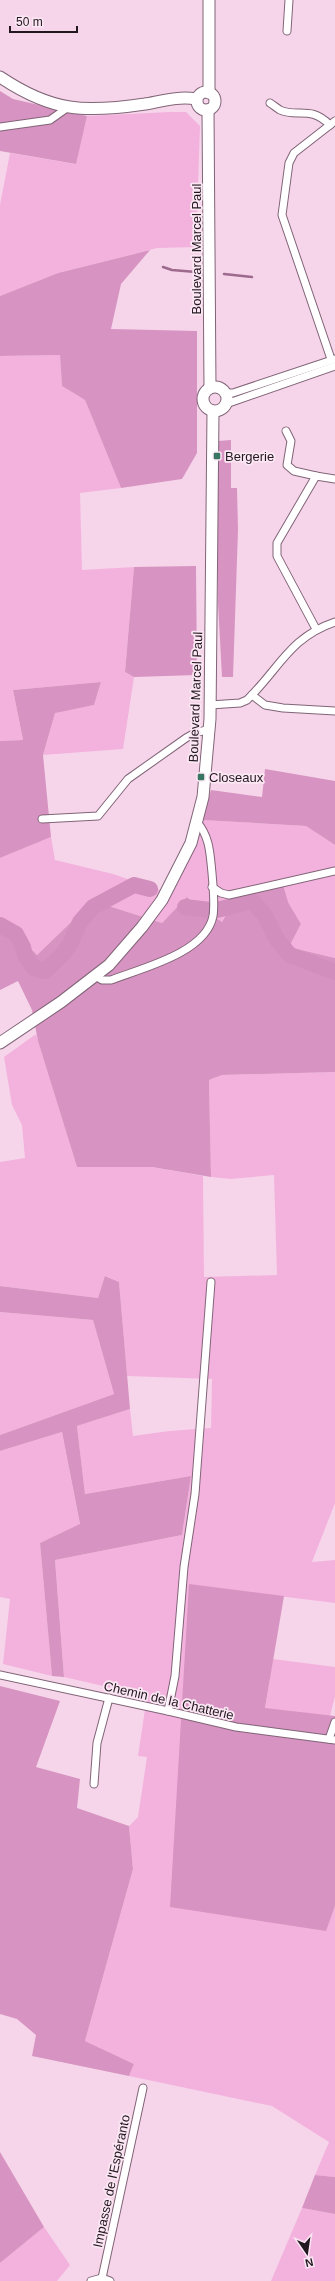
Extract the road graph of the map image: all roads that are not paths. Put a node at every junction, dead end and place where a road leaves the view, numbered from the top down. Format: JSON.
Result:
{"nodes":[{"id":1,"x":209,"y":0,"type":"edge"},
{"id":2,"x":290,"y":0,"type":"edge"},
{"id":3,"x":287,"y":31,"type":"dead end"},
{"id":4,"x":0,"y":77,"type":"edge"},
{"id":5,"x":209,"y":92,"type":"junction"},
{"id":6,"x":196,"y":100,"type":"junction"},
{"id":7,"x":270,"y":103,"type":"dead end"},
{"id":8,"x":67,"y":108,"type":"junction"},
{"id":9,"x":208,"y":110,"type":"junction"},
{"id":10,"x":332,"y":123,"type":"edge"},
{"id":11,"x":0,"y":127,"type":"edge"},
{"id":12,"x":333,"y":359,"type":"edge"},
{"id":13,"x":335,"y":366,"type":"edge"},
{"id":14,"x":210,"y":388,"type":"junction"},
{"id":15,"x":225,"y":392,"type":"junction"},
{"id":16,"x":226,"y":404,"type":"junction"},
{"id":17,"x":213,"y":411,"type":"junction"},
{"id":18,"x":286,"y":431,"type":"dead end"},
{"id":19,"x":316,"y":476,"type":"junction"},
{"id":20,"x":335,"y":479,"type":"edge"},
{"id":21,"x":335,"y":622,"type":"edge"},
{"id":22,"x":316,"y":629,"type":"junction"},
{"id":23,"x":252,"y":695,"type":"junction"},
{"id":24,"x":210,"y":705,"type":"junction"},
{"id":25,"x":335,"y":711,"type":"edge"},
{"id":26,"x":210,"y":729,"type":"junction"},
{"id":27,"x":42,"y":819,"type":"dead end"},
{"id":28,"x":197,"y":822,"type":"junction"},
{"id":29,"x":335,"y":871,"type":"edge"},
{"id":30,"x":212,"y":887,"type":"junction"},
{"id":31,"x":95,"y":976,"type":"junction"},
{"id":32,"x":0,"y":1043,"type":"edge"},
{"id":33,"x":212,"y":1282,"type":"dead end"},
{"id":34,"x":0,"y":1675,"type":"edge"},
{"id":35,"x":109,"y":1698,"type":"junction"},
{"id":36,"x":168,"y":1711,"type":"junction"},
{"id":37,"x":335,"y":1722,"type":"edge"},
{"id":38,"x":332,"y":1740,"type":"edge"},
{"id":39,"x":94,"y":1784,"type":"dead end"},
{"id":40,"x":143,"y":2088,"type":"dead end"},
{"id":41,"x":102,"y":2278,"type":"junction"},
{"id":42,"x":91,"y":2281,"type":"edge"},
{"id":43,"x":110,"y":2281,"type":"edge"}],
"edges":[{"from":1,"to":5,"type":"street"},
{"from":2,"to":3,"type":"street"},
{"from":4,"to":8,"type":"street"},
{"from":5,"to":6,"type":"street"},
{"from":5,"to":9,"type":"street"},
{"from":6,"to":8,"type":"street"},
{"from":6,"to":9,"type":"street"},
{"from":7,"to":10,"type":"street"},
{"from":8,"to":11,"type":"street"},
{"from":9,"to":14,"type":"street","name":"Boulevard Marcel Paul"},
{"from":10,"to":12,"type":"street"},
{"from":12,"to":15,"type":"street"},
{"from":13,"to":16,"type":"street"},
{"from":14,"to":15,"type":"street"},
{"from":14,"to":17,"type":"street"},
{"from":15,"to":16,"type":"street"},
{"from":16,"to":17,"type":"street"},
{"from":17,"to":24,"type":"street","name":"Boulevard Marcel Paul"},
{"from":18,"to":19,"type":"street"},
{"from":19,"to":20,"type":"street"},
{"from":19,"to":22,"type":"street"},
{"from":21,"to":22,"type":"street"},
{"from":22,"to":23,"type":"street"},
{"from":23,"to":24,"type":"street"},
{"from":23,"to":25,"type":"street"},
{"from":24,"to":26,"type":"street","name":"Boulevard Marcel Paul"},
{"from":26,"to":27,"type":"street"},
{"from":26,"to":28,"type":"street","name":"Boulevard Marcel Paul"},
{"from":28,"to":30,"type":"street"},
{"from":28,"to":31,"type":"street","name":"Boulevard Marcel Paul"},
{"from":29,"to":30,"type":"street"},
{"from":30,"to":31,"type":"street"},
{"from":31,"to":32,"type":"street","name":"Boulevard Marcel Paul"},
{"from":33,"to":36,"type":"street"},
{"from":34,"to":35,"type":"street","name":"Chemin de la Chatterie"},
{"from":35,"to":36,"type":"street","name":"Chemin de la Chatterie"},
{"from":35,"to":39,"type":"street"},
{"from":36,"to":38,"type":"street","name":"Chemin de la Chatterie"},
{"from":37,"to":38,"type":"street"},
{"from":40,"to":41,"type":"street","name":"Impasse de l'Espéranto"},
{"from":41,"to":42,"type":"street"},
{"from":41,"to":43,"type":"street"}]}
